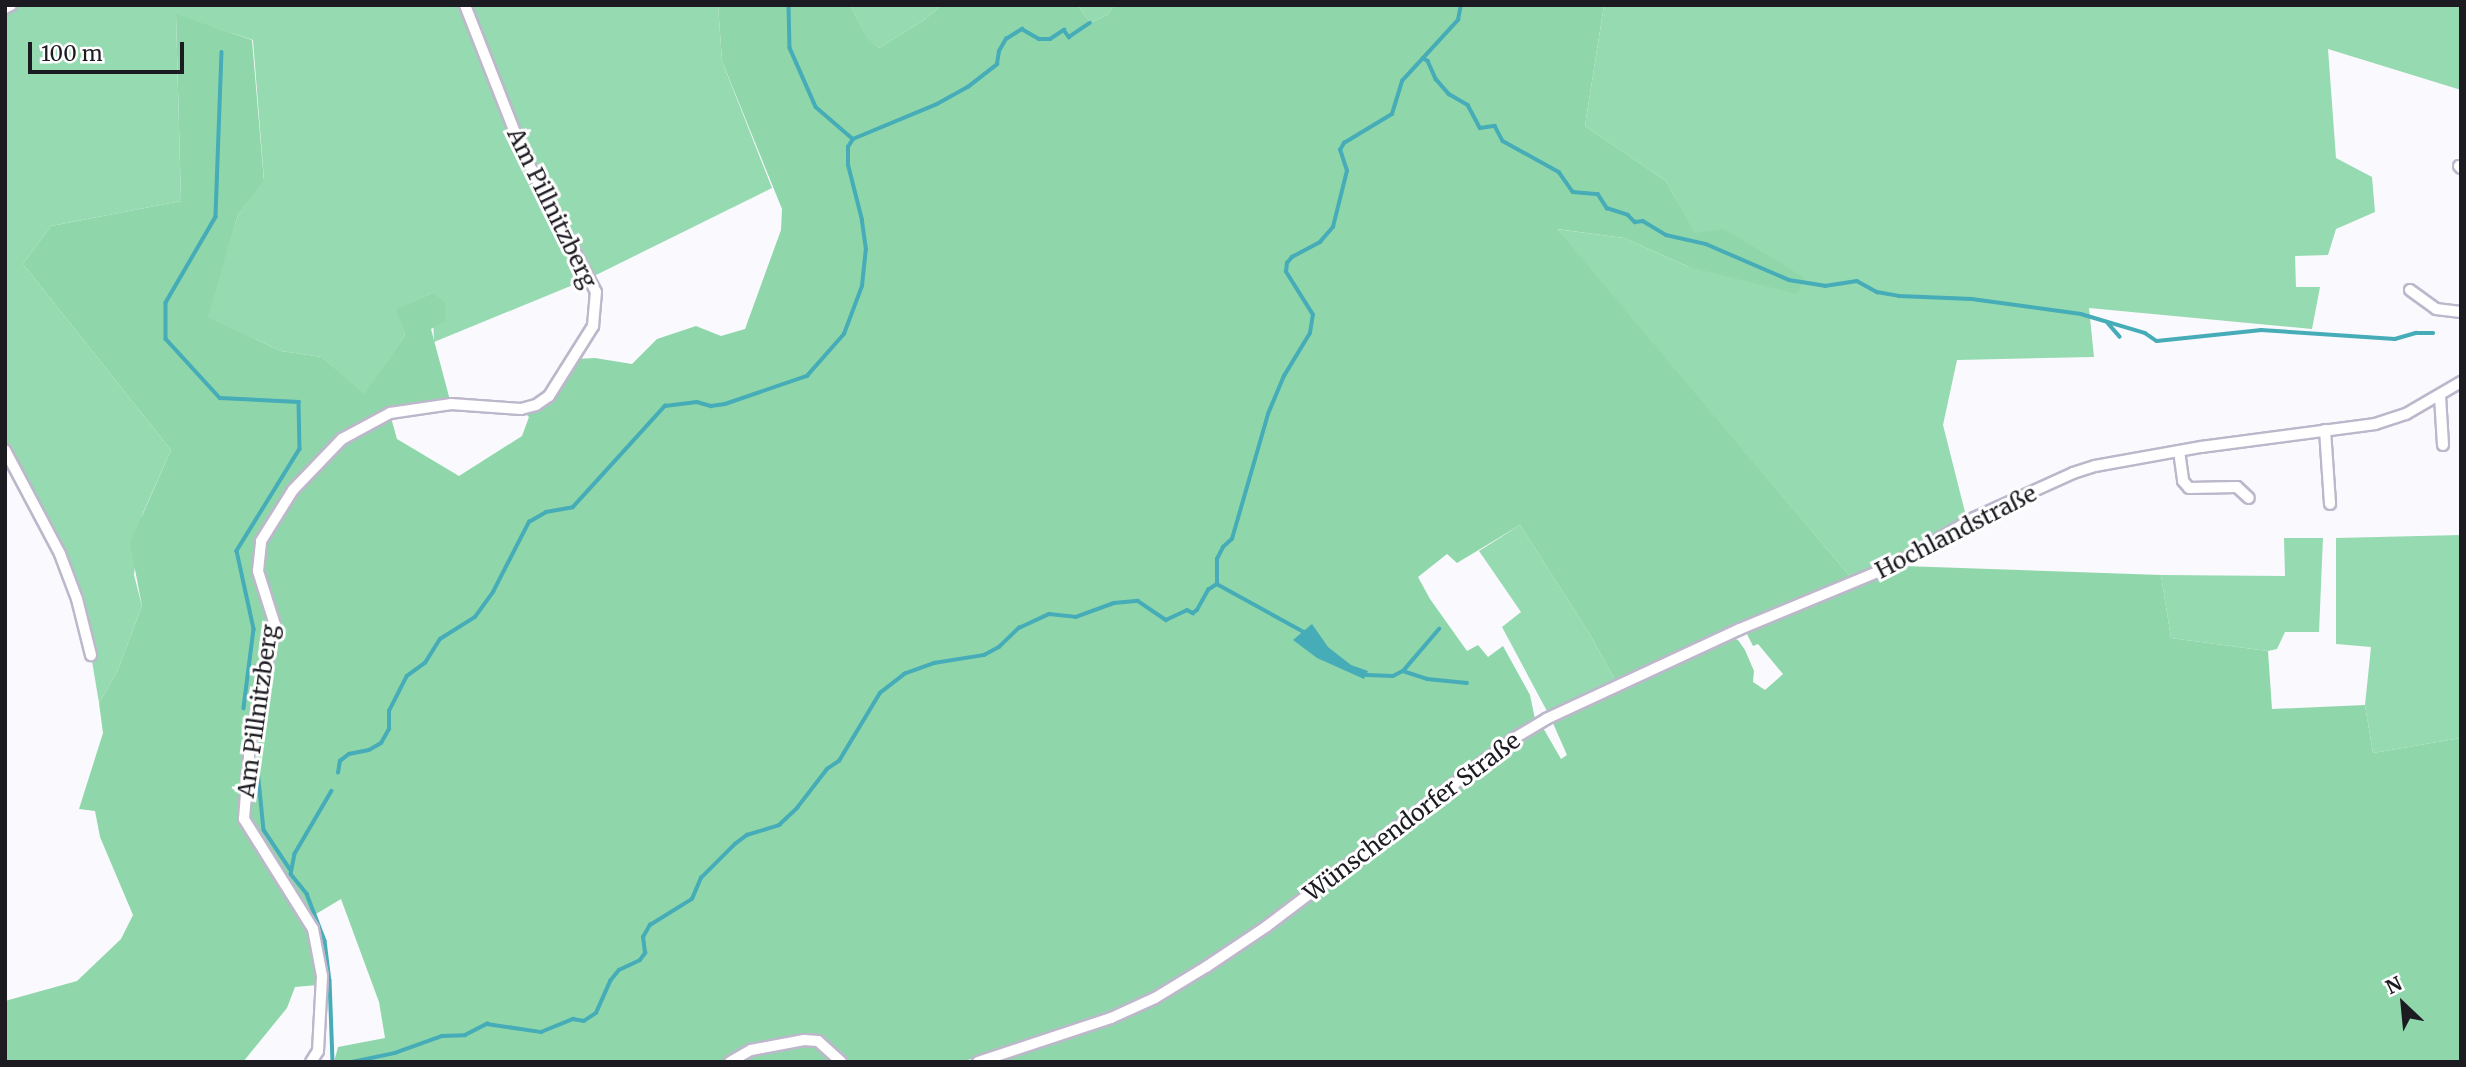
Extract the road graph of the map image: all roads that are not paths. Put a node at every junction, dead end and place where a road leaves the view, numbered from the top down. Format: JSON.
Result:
{"nodes":[{"id":1,"x":11,"y":5,"type":"edge"},
{"id":2,"x":465,"y":5,"type":"edge"},
{"id":3,"x":5,"y":8,"type":"edge"},
{"id":4,"x":2410,"y":290,"type":"dead end"},
{"id":5,"x":2461,"y":312,"type":"edge"},
{"id":6,"x":2461,"y":382,"type":"edge"},
{"id":7,"x":2440,"y":396,"type":"junction"},
{"id":8,"x":2325,"y":430,"type":"junction"},
{"id":9,"x":2443,"y":445,"type":"dead end"},
{"id":10,"x":5,"y":450,"type":"edge"},
{"id":11,"x":2179,"y":451,"type":"junction"},
{"id":12,"x":2249,"y":498,"type":"dead end"},
{"id":13,"x":2330,"y":504,"type":"dead end"},
{"id":14,"x":1854,"y":583,"type":"joint"},
{"id":15,"x":91,"y":655,"type":"dead end"},
{"id":16,"x":311,"y":1062,"type":"edge"},
{"id":17,"x":730,"y":1062,"type":"edge"},
{"id":18,"x":841,"y":1062,"type":"edge"},
{"id":19,"x":978,"y":1062,"type":"edge"}],
"edges":[{"from":1,"to":3,"type":"street"},
{"from":2,"to":16,"type":"street","name":"Am Pillnitzberg"},
{"from":4,"to":5,"type":"street"},
{"from":6,"to":7,"type":"street","name":"Hochlandstraße"},
{"from":7,"to":8,"type":"street","name":"Hochlandstraße"},
{"from":7,"to":9,"type":"street"},
{"from":8,"to":11,"type":"street","name":"Hochlandstraße"},
{"from":8,"to":13,"type":"street"},
{"from":10,"to":15,"type":"street"},
{"from":11,"to":12,"type":"street"},
{"from":11,"to":14,"type":"street","name":"Hochlandstraße"},
{"from":14,"to":19,"type":"street","name":"Wünschendorfer Straße"},
{"from":17,"to":18,"type":"street"}]}
